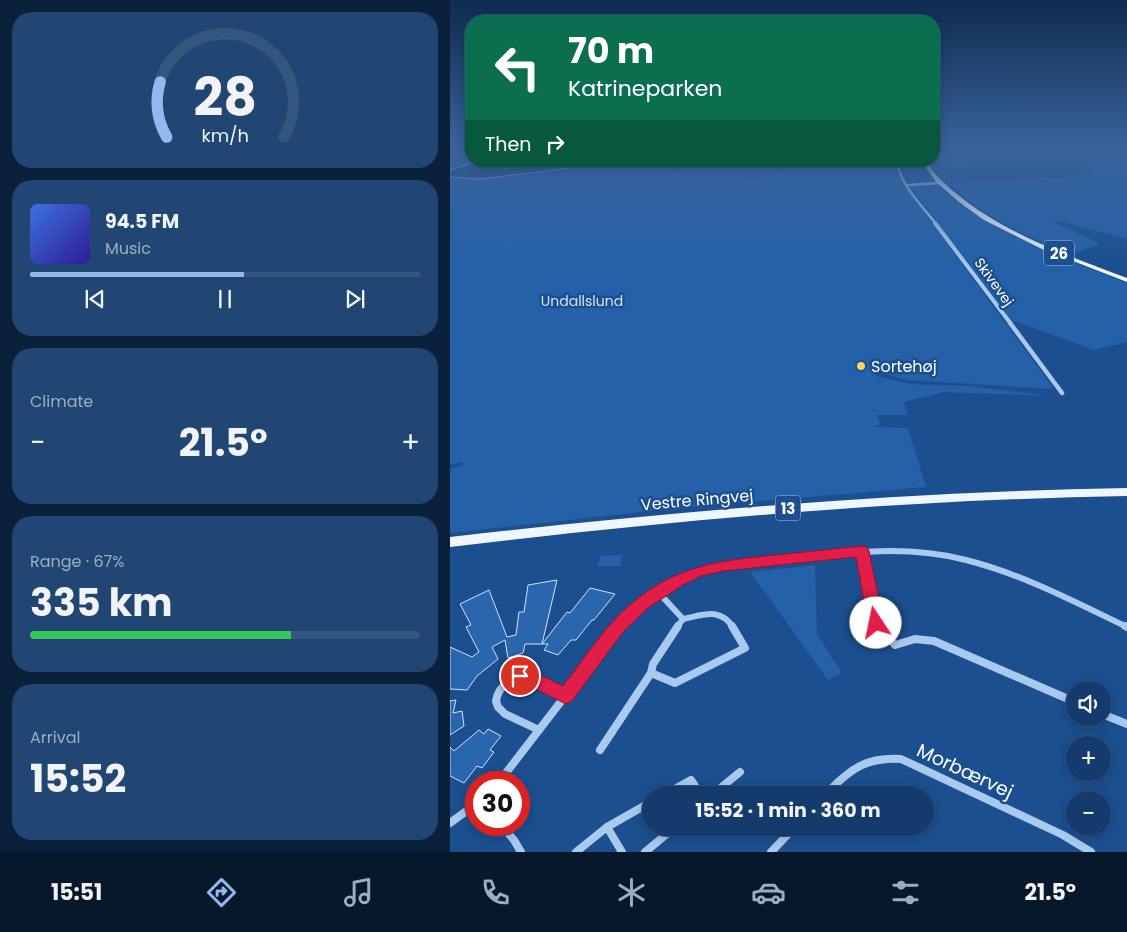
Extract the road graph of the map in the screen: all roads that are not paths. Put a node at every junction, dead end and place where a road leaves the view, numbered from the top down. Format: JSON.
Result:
{"nodes":[{"id":1,"x":909,"y":187,"type":"edge"},
{"id":2,"x":945,"y":187,"type":"edge"},
{"id":3,"x":1127,"y":280,"type":"edge"},
{"id":4,"x":1062,"y":393,"type":"dead end"},
{"id":5,"x":1127,"y":492,"type":"edge"},
{"id":6,"x":450,"y":542,"type":"edge"},
{"id":7,"x":862,"y":551,"type":"junction"},
{"id":8,"x":658,"y":592,"type":"junction"},
{"id":9,"x":683,"y":619,"type":"junction"},
{"id":10,"x":1127,"y":627,"type":"edge"},
{"id":11,"x":651,"y":673,"type":"junction"},
{"id":12,"x":566,"y":696,"type":"junction"},
{"id":13,"x":1066,"y":698,"type":"edge"},
{"id":14,"x":1111,"y":718,"type":"edge"},
{"id":15,"x":1127,"y":724,"type":"edge"},
{"id":16,"x":539,"y":730,"type":"junction"},
{"id":17,"x":600,"y":750,"type":"dead end"},
{"id":18,"x":507,"y":771,"type":"edge"},
{"id":19,"x":740,"y":772,"type":"dead end"},
{"id":20,"x":680,"y":786,"type":"edge"},
{"id":21,"x":695,"y":786,"type":"edge"},
{"id":22,"x":723,"y":786,"type":"edge"},
{"id":23,"x":834,"y":786,"type":"edge"},
{"id":24,"x":642,"y":807,"type":"edge"},
{"id":25,"x":465,"y":813,"type":"edge"},
{"id":26,"x":450,"y":823,"type":"edge"},
{"id":27,"x":607,"y":827,"type":"junction"},
{"id":28,"x":511,"y":836,"type":"edge"},
{"id":29,"x":664,"y":836,"type":"edge"},
{"id":30,"x":786,"y":836,"type":"edge"},
{"id":31,"x":521,"y":852,"type":"edge"},
{"id":32,"x":576,"y":852,"type":"edge"},
{"id":33,"x":622,"y":852,"type":"edge"},
{"id":34,"x":644,"y":852,"type":"edge"},
{"id":35,"x":771,"y":852,"type":"edge"},
{"id":36,"x":1091,"y":852,"type":"edge"}],
"edges":[{"from":1,"to":4,"type":"street","name":"Skivevej"},
{"from":2,"to":3,"type":"main road","number":"26"},
{"from":5,"to":6,"type":"main road","name":"Vestre Ringvej","number":"13"},
{"from":7,"to":8,"type":"street"},
{"from":7,"to":10,"type":"street"},
{"from":7,"to":13,"type":"street"},
{"from":8,"to":9,"type":"street"},
{"from":8,"to":12,"type":"street"},
{"from":9,"to":11,"type":"street"},
{"from":9,"to":11,"type":"street"},
{"from":11,"to":17,"type":"street"},
{"from":12,"to":16,"type":"street"},
{"from":12,"to":16,"type":"street"},
{"from":14,"to":15,"type":"street"},
{"from":16,"to":18,"type":"street"},
{"from":19,"to":22,"type":"street"},
{"from":20,"to":21,"type":"street"},
{"from":23,"to":36,"type":"street","name":"Morbærvej"},
{"from":24,"to":27,"type":"street"},
{"from":25,"to":26,"type":"street"},
{"from":27,"to":32,"type":"street"},
{"from":27,"to":33,"type":"street"},
{"from":28,"to":31,"type":"street"},
{"from":29,"to":34,"type":"street"},
{"from":30,"to":35,"type":"street"}]}
